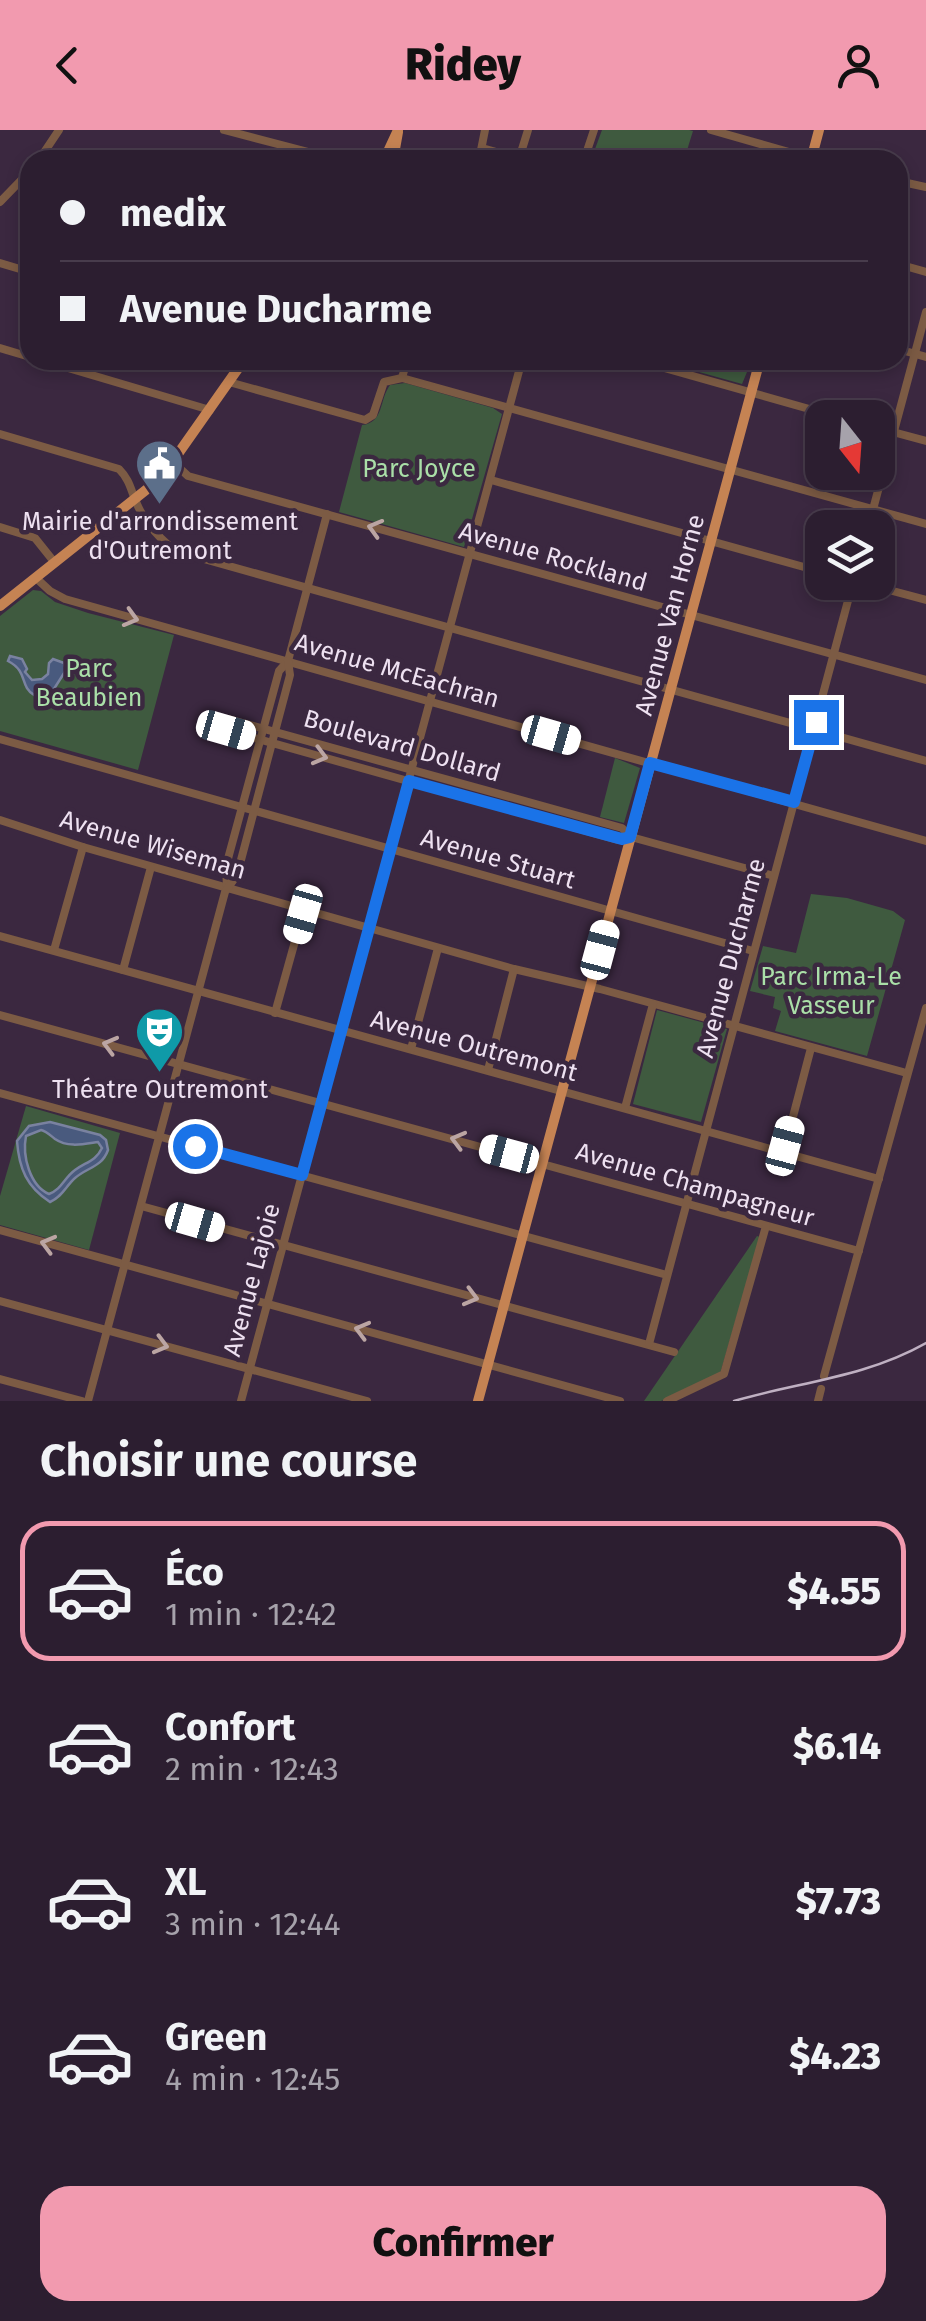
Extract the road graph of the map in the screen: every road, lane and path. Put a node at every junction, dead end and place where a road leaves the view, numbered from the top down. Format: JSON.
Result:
{"nodes":[{"id":1,"x":224,"y":130,"type":"edge"},
{"id":2,"x":485,"y":130,"type":"edge"},
{"id":3,"x":712,"y":130,"type":"edge"},
{"id":4,"x":242,"y":132,"type":"edge"},
{"id":5,"x":482,"y":148,"type":"joint"},
{"id":6,"x":304,"y":150,"type":"edge"},
{"id":7,"x":489,"y":150,"type":"edge"},
{"id":8,"x":782,"y":150,"type":"edge"},
{"id":9,"x":20,"y":181,"type":"edge"},
{"id":10,"x":0,"y":202,"type":"edge"},
{"id":11,"x":926,"y":312,"type":"edge"},
{"id":12,"x":908,"y":351,"type":"edge"},
{"id":13,"x":916,"y":354,"type":"junction"},
{"id":14,"x":926,"y":357,"type":"edge"},
{"id":15,"x":76,"y":370,"type":"edge"},
{"id":16,"x":237,"y":370,"type":"edge"},
{"id":17,"x":404,"y":370,"type":"edge"},
{"id":18,"x":519,"y":370,"type":"edge"},
{"id":19,"x":672,"y":370,"type":"edge"},
{"id":20,"x":757,"y":370,"type":"edge"},
{"id":21,"x":402,"y":378,"type":"junction"},
{"id":22,"x":229,"y":382,"type":"junction"},
{"id":23,"x":751,"y":392,"type":"junction"},
{"id":24,"x":805,"y":408,"type":"edge"},
{"id":25,"x":509,"y":409,"type":"junction"},
{"id":26,"x":210,"y":410,"type":"junction"},
{"id":27,"x":895,"y":428,"type":"edge"},
{"id":28,"x":895,"y":432,"type":"edge"},
{"id":29,"x":0,"y":434,"type":"edge"},
{"id":30,"x":926,"y":441,"type":"edge"},
{"id":31,"x":174,"y":464,"type":"junction"},
{"id":32,"x":730,"y":470,"type":"junction"},
{"id":33,"x":491,"y":480,"type":"junction"},
{"id":34,"x":878,"y":490,"type":"edge"},
{"id":35,"x":135,"y":500,"type":"junction"},
{"id":36,"x":873,"y":510,"type":"joint"},
{"id":37,"x":327,"y":514,"type":"junction"},
{"id":38,"x":895,"y":516,"type":"edge"},
{"id":39,"x":926,"y":524,"type":"edge"},
{"id":40,"x":0,"y":527,"type":"edge"},
{"id":41,"x":710,"y":542,"type":"junction"},
{"id":42,"x":469,"y":554,"type":"junction"},
{"id":43,"x":55,"y":563,"type":"junction"},
{"id":44,"x":805,"y":567,"type":"edge"},
{"id":45,"x":36,"y":578,"type":"junction"},
{"id":46,"x":307,"y":588,"type":"junction"},
{"id":47,"x":895,"y":592,"type":"edge"},
{"id":48,"x":3,"y":600,"type":"edge"},
{"id":49,"x":851,"y":600,"type":"edge"},
{"id":50,"x":926,"y":600,"type":"edge"},
{"id":51,"x":690,"y":616,"type":"junction"},
{"id":52,"x":449,"y":628,"type":"junction"},
{"id":53,"x":834,"y":655,"type":"junction"},
{"id":54,"x":288,"y":662,"type":"junction"},
{"id":55,"x":926,"y":680,"type":"edge"},
{"id":56,"x":671,"y":689,"type":"junction"},
{"id":57,"x":429,"y":701,"type":"junction"},
{"id":58,"x":264,"y":728,"type":"junction"},
{"id":59,"x":814,"y":729,"type":"junction"},
{"id":60,"x":275,"y":731,"type":"junction"},
{"id":61,"x":0,"y":739,"type":"edge"},
{"id":62,"x":260,"y":740,"type":"junction"},
{"id":63,"x":272,"y":743,"type":"junction"},
{"id":64,"x":926,"y":760,"type":"edge"},
{"id":65,"x":650,"y":763,"type":"junction"},
{"id":66,"x":412,"y":770,"type":"junction"},
{"id":67,"x":409,"y":781,"type":"junction"},
{"id":68,"x":794,"y":802,"type":"junction"},
{"id":69,"x":242,"y":808,"type":"junction"},
{"id":70,"x":254,"y":811,"type":"junction"},
{"id":71,"x":0,"y":820,"type":"edge"},
{"id":72,"x":630,"y":837,"type":"junction"},
{"id":73,"x":926,"y":841,"type":"edge"},
{"id":74,"x":84,"y":847,"type":"junction"},
{"id":75,"x":391,"y":850,"type":"junction"},
{"id":76,"x":151,"y":867,"type":"junction"},
{"id":77,"x":774,"y":876,"type":"junction"},
{"id":78,"x":226,"y":888,"type":"junction"},
{"id":79,"x":304,"y":910,"type":"junction"},
{"id":80,"x":611,"y":911,"type":"junction"},
{"id":81,"x":370,"y":928,"type":"junction"},
{"id":82,"x":0,"y":936,"type":"edge"},
{"id":83,"x":438,"y":948,"type":"junction"},
{"id":84,"x":54,"y":950,"type":"junction"},
{"id":85,"x":754,"y":952,"type":"junction"},
{"id":86,"x":514,"y":969,"type":"junction"},
{"id":87,"x":123,"y":970,"type":"junction"},
{"id":88,"x":590,"y":987,"type":"junction"},
{"id":89,"x":199,"y":991,"type":"junction"},
{"id":90,"x":653,"y":1004,"type":"junction"},
{"id":91,"x":926,"y":1008,"type":"edge"},
{"id":92,"x":275,"y":1012,"type":"junction"},
{"id":93,"x":0,"y":1015,"type":"edge"},
{"id":94,"x":733,"y":1027,"type":"junction"},
{"id":95,"x":342,"y":1030,"type":"junction"},
{"id":96,"x":411,"y":1048,"type":"junction"},
{"id":97,"x":812,"y":1048,"type":"junction"},
{"id":98,"x":179,"y":1064,"type":"junction"},
{"id":99,"x":488,"y":1070,"type":"junction"},
{"id":100,"x":903,"y":1072,"type":"dead end"},
{"id":101,"x":562,"y":1091,"type":"junction"},
{"id":102,"x":0,"y":1093,"type":"edge"},
{"id":103,"x":321,"y":1103,"type":"junction"},
{"id":104,"x":625,"y":1108,"type":"junction"},
{"id":105,"x":706,"y":1130,"type":"junction"},
{"id":106,"x":159,"y":1136,"type":"junction"},
{"id":107,"x":784,"y":1151,"type":"junction"},
{"id":108,"x":543,"y":1164,"type":"junction"},
{"id":109,"x":302,"y":1175,"type":"junction"},
{"id":110,"x":879,"y":1179,"type":"junction"},
{"id":111,"x":686,"y":1204,"type":"junction"},
{"id":112,"x":141,"y":1206,"type":"junction"},
{"id":113,"x":766,"y":1226,"type":"junction"},
{"id":114,"x":0,"y":1230,"type":"edge"},
{"id":115,"x":523,"y":1236,"type":"junction"},
{"id":116,"x":283,"y":1246,"type":"junction"},
{"id":117,"x":859,"y":1251,"type":"junction"},
{"id":118,"x":125,"y":1265,"type":"junction"},
{"id":119,"x":667,"y":1275,"type":"junction"},
{"id":120,"x":0,"y":1301,"type":"edge"},
{"id":121,"x":267,"y":1304,"type":"junction"},
{"id":122,"x":504,"y":1306,"type":"junction"},
{"id":123,"x":107,"y":1330,"type":"junction"},
{"id":124,"x":648,"y":1344,"type":"junction"},
{"id":125,"x":674,"y":1352,"type":"dead end"},
{"id":126,"x":488,"y":1365,"type":"junction"},
{"id":127,"x":249,"y":1369,"type":"junction"},
{"id":128,"x":824,"y":1376,"type":"dead end"},
{"id":129,"x":0,"y":1379,"type":"edge"},
{"id":130,"x":821,"y":1389,"type":"dead end"},
{"id":131,"x":85,"y":1401,"type":"edge"},
{"id":132,"x":240,"y":1401,"type":"edge"},
{"id":133,"x":367,"y":1401,"type":"edge"},
{"id":134,"x":478,"y":1401,"type":"edge"},
{"id":135,"x":620,"y":1401,"type":"edge"},
{"id":136,"x":667,"y":1401,"type":"edge"},
{"id":137,"x":818,"y":1401,"type":"edge"}],
"edges":[{"from":1,"to":4,"type":"street"},
{"from":2,"to":5,"type":"street"},
{"from":3,"to":8,"type":"street"},
{"from":4,"to":6,"type":"street"},
{"from":5,"to":7,"type":"street"},
{"from":9,"to":10,"type":"street"},
{"from":11,"to":13,"type":"street"},
{"from":12,"to":13,"type":"street"},
{"from":13,"to":14,"type":"street"},
{"from":13,"to":27,"type":"street"},
{"from":15,"to":26,"type":"street"},
{"from":16,"to":22,"type":"main road"},
{"from":17,"to":21,"type":"street"},
{"from":18,"to":25,"type":"street","name":"Avenue Lajoie"},
{"from":19,"to":23,"type":"street"},
{"from":20,"to":23,"type":"main road","name":"Avenue Van Horne"},
{"from":21,"to":22,"type":"street"},
{"from":21,"to":25,"type":"street"},
{"from":22,"to":26,"type":"main road"},
{"from":23,"to":24,"type":"street"},
{"from":23,"to":32,"type":"main road","name":"Avenue Van Horne"},
{"from":25,"to":32,"type":"street"},
{"from":25,"to":33,"type":"street","name":"Avenue Lajoie"},
{"from":26,"to":31,"type":"main road"},
{"from":28,"to":30,"type":"street"},
{"from":29,"to":35,"type":"street"},
{"from":31,"to":35,"type":"main road"},
{"from":31,"to":37,"type":"street","name":"Avenue Rockland"},
{"from":32,"to":36,"type":"street"},
{"from":32,"to":41,"type":"main road","name":"Avenue Van Horne"},
{"from":33,"to":41,"type":"street"},
{"from":33,"to":42,"type":"street","name":"Avenue Lajoie"},
{"from":34,"to":36,"type":"street"},
{"from":35,"to":43,"type":"main road"},
{"from":35,"to":46,"type":"street"},
{"from":42,"to":37,"type":"street","name":"Avenue Rockland","one_way":true},
{"from":37,"to":46,"type":"street"},
{"from":38,"to":39,"type":"street"},
{"from":40,"to":43,"type":"street"},
{"from":41,"to":44,"type":"street"},
{"from":41,"to":51,"type":"main road","name":"Avenue Van Horne"},
{"from":42,"to":51,"type":"street","name":"Avenue Rockland"},
{"from":42,"to":52,"type":"street","name":"Avenue Lajoie"},
{"from":43,"to":45,"type":"main road"},
{"from":45,"to":48,"type":"main road"},
{"from":45,"to":54,"type":"street","name":"Avenue McEachran","one_way":true},
{"from":46,"to":52,"type":"street"},
{"from":46,"to":54,"type":"street"},
{"from":47,"to":50,"type":"street"},
{"from":49,"to":53,"type":"street","name":"Avenue Ducharme"},
{"from":51,"to":53,"type":"street","name":"Avenue Rockland"},
{"from":51,"to":56,"type":"main road","name":"Avenue Van Horne"},
{"from":52,"to":56,"type":"street"},
{"from":52,"to":57,"type":"street","name":"Avenue Lajoie"},
{"from":53,"to":55,"type":"street","name":"Avenue Rockland"},
{"from":53,"to":59,"type":"street","name":"Avenue Ducharme"},
{"from":54,"to":57,"type":"street","name":"Avenue McEachran"},
{"from":54,"to":58,"type":"street"},
{"from":54,"to":60,"type":"street"},
{"from":56,"to":59,"type":"street"},
{"from":56,"to":65,"type":"main road","name":"Avenue Van Horne"},
{"from":57,"to":65,"type":"street","name":"Avenue McEachran"},
{"from":57,"to":66,"type":"street","name":"Avenue Lajoie"},
{"from":58,"to":60,"type":"street","name":"Boulevard Dollard"},
{"from":58,"to":62,"type":"street"},
{"from":58,"to":62,"type":"street","name":"Boulevard Dollard"},
{"from":59,"to":64,"type":"street"},
{"from":59,"to":68,"type":"street","name":"Avenue Ducharme"},
{"from":60,"to":63,"type":"street"},
{"from":60,"to":66,"type":"street","name":"Boulevard Dollard"},
{"from":61,"to":69,"type":"street","name":"Avenue Stuart"},
{"from":62,"to":63,"type":"street","name":"Boulevard Dollard"},
{"from":62,"to":69,"type":"street"},
{"from":63,"to":67,"type":"street","name":"Boulevard Dollard","one_way":true},
{"from":63,"to":70,"type":"street"},
{"from":65,"to":68,"type":"street","name":"Avenue McEachran"},
{"from":65,"to":72,"type":"main road","name":"Avenue Van Horne"},
{"from":66,"to":67,"type":"street","name":"Avenue Lajoie"},
{"from":66,"to":72,"type":"street","name":"Boulevard Dollard"},
{"from":67,"to":72,"type":"street","name":"Boulevard Dollard"},
{"from":67,"to":75,"type":"street","name":"Avenue Lajoie"},
{"from":68,"to":73,"type":"street","name":"Avenue McEachran"},
{"from":68,"to":77,"type":"street","name":"Avenue Ducharme"},
{"from":69,"to":70,"type":"street","name":"Avenue Stuart"},
{"from":69,"to":78,"type":"street"},
{"from":70,"to":75,"type":"street","name":"Avenue Stuart"},
{"from":70,"to":78,"type":"street"},
{"from":71,"to":74,"type":"street","name":"Avenue Wiseman"},
{"from":72,"to":77,"type":"street"},
{"from":72,"to":80,"type":"main road","name":"Avenue Van Horne"},
{"from":74,"to":76,"type":"street","name":"Avenue Wiseman"},
{"from":74,"to":84,"type":"street"},
{"from":75,"to":80,"type":"street","name":"Avenue Stuart"},
{"from":75,"to":81,"type":"street","name":"Avenue Lajoie"},
{"from":76,"to":78,"type":"street","name":"Avenue Wiseman"},
{"from":76,"to":87,"type":"street"},
{"from":77,"to":85,"type":"street","name":"Avenue Ducharme"},
{"from":78,"to":79,"type":"street","name":"Avenue Wiseman"},
{"from":78,"to":89,"type":"street"},
{"from":79,"to":81,"type":"street","name":"Avenue Wiseman"},
{"from":79,"to":92,"type":"street"},
{"from":80,"to":85,"type":"street","name":"Avenue Stuart"},
{"from":80,"to":88,"type":"main road","name":"Avenue Van Horne"},
{"from":81,"to":83,"type":"street","name":"Avenue Wiseman"},
{"from":81,"to":95,"type":"street","name":"Avenue Lajoie"},
{"from":82,"to":84,"type":"street","name":"Avenue Outremont"},
{"from":83,"to":86,"type":"street","name":"Avenue Wiseman"},
{"from":83,"to":96,"type":"street"},
{"from":84,"to":87,"type":"street","name":"Avenue Outremont"},
{"from":85,"to":94,"type":"street","name":"Avenue Ducharme"},
{"from":86,"to":88,"type":"street","name":"Avenue Wiseman"},
{"from":86,"to":99,"type":"street"},
{"from":87,"to":89,"type":"street","name":"Avenue Outremont"},
{"from":88,"to":90,"type":"street","name":"Avenue Wiseman"},
{"from":88,"to":101,"type":"main road","name":"Avenue Van Horne"},
{"from":89,"to":92,"type":"street","name":"Avenue Outremont"},
{"from":89,"to":98,"type":"street"},
{"from":90,"to":94,"type":"street","name":"Avenue Wiseman"},
{"from":90,"to":104,"type":"street"},
{"from":91,"to":110,"type":"street"},
{"from":92,"to":95,"type":"street","name":"Avenue Outremont"},
{"from":98,"to":93,"type":"street","name":"Avenue Champagneur","one_way":true},
{"from":94,"to":97,"type":"street","name":"Avenue Wiseman"},
{"from":94,"to":105,"type":"street","name":"Avenue Ducharme"},
{"from":95,"to":96,"type":"street","name":"Avenue Outremont"},
{"from":95,"to":103,"type":"street","name":"Avenue Lajoie"},
{"from":96,"to":99,"type":"street","name":"Avenue Outremont"},
{"from":97,"to":100,"type":"street","name":"Avenue Wiseman"},
{"from":97,"to":107,"type":"street"},
{"from":98,"to":103,"type":"street","name":"Avenue Champagneur"},
{"from":98,"to":106,"type":"street"},
{"from":99,"to":101,"type":"street","name":"Avenue Outremont"},
{"from":101,"to":104,"type":"street","name":"Avenue Outremont"},
{"from":101,"to":108,"type":"main road","name":"Avenue Van Horne"},
{"from":102,"to":106,"type":"street"},
{"from":108,"to":103,"type":"street","name":"Avenue Champagneur","one_way":true},
{"from":103,"to":109,"type":"street","name":"Avenue Lajoie"},
{"from":104,"to":105,"type":"street","name":"Avenue Outremont"},
{"from":105,"to":107,"type":"street","name":"Avenue Outremont"},
{"from":105,"to":111,"type":"street","name":"Avenue Ducharme"},
{"from":106,"to":109,"type":"street"},
{"from":106,"to":112,"type":"street"},
{"from":107,"to":110,"type":"street","name":"Avenue Outremont"},
{"from":108,"to":111,"type":"street","name":"Avenue Champagneur"},
{"from":108,"to":115,"type":"main road","name":"Avenue Van Horne"},
{"from":109,"to":115,"type":"street"},
{"from":109,"to":116,"type":"street","name":"Avenue Lajoie"},
{"from":110,"to":117,"type":"street"},
{"from":111,"to":113,"type":"street","name":"Avenue Champagneur"},
{"from":111,"to":119,"type":"street","name":"Avenue Ducharme"},
{"from":112,"to":116,"type":"street"},
{"from":112,"to":118,"type":"street"},
{"from":113,"to":117,"type":"street","name":"Avenue Champagneur"},
{"from":113,"to":136,"type":"street"},
{"from":118,"to":114,"type":"street","one_way":true},
{"from":115,"to":119,"type":"street"},
{"from":115,"to":122,"type":"main road","name":"Avenue Van Horne"},
{"from":116,"to":121,"type":"street","name":"Avenue Lajoie"},
{"from":116,"to":122,"type":"street","one_way":true},
{"from":117,"to":128,"type":"street"},
{"from":118,"to":121,"type":"street"},
{"from":118,"to":123,"type":"street"},
{"from":119,"to":124,"type":"street","name":"Avenue Ducharme"},
{"from":120,"to":123,"type":"street"},
{"from":126,"to":121,"type":"street","one_way":true},
{"from":121,"to":127,"type":"street","name":"Avenue Lajoie"},
{"from":122,"to":124,"type":"street"},
{"from":122,"to":126,"type":"main road","name":"Avenue Van Horne"},
{"from":123,"to":127,"type":"street","one_way":true},
{"from":123,"to":131,"type":"street"},
{"from":124,"to":125,"type":"street"},
{"from":126,"to":134,"type":"main road","name":"Avenue Van Horne"},
{"from":126,"to":135,"type":"street"},
{"from":127,"to":132,"type":"street","name":"Avenue Lajoie"},
{"from":127,"to":133,"type":"street"},
{"from":129,"to":131,"type":"street"},
{"from":130,"to":137,"type":"street"}]}
